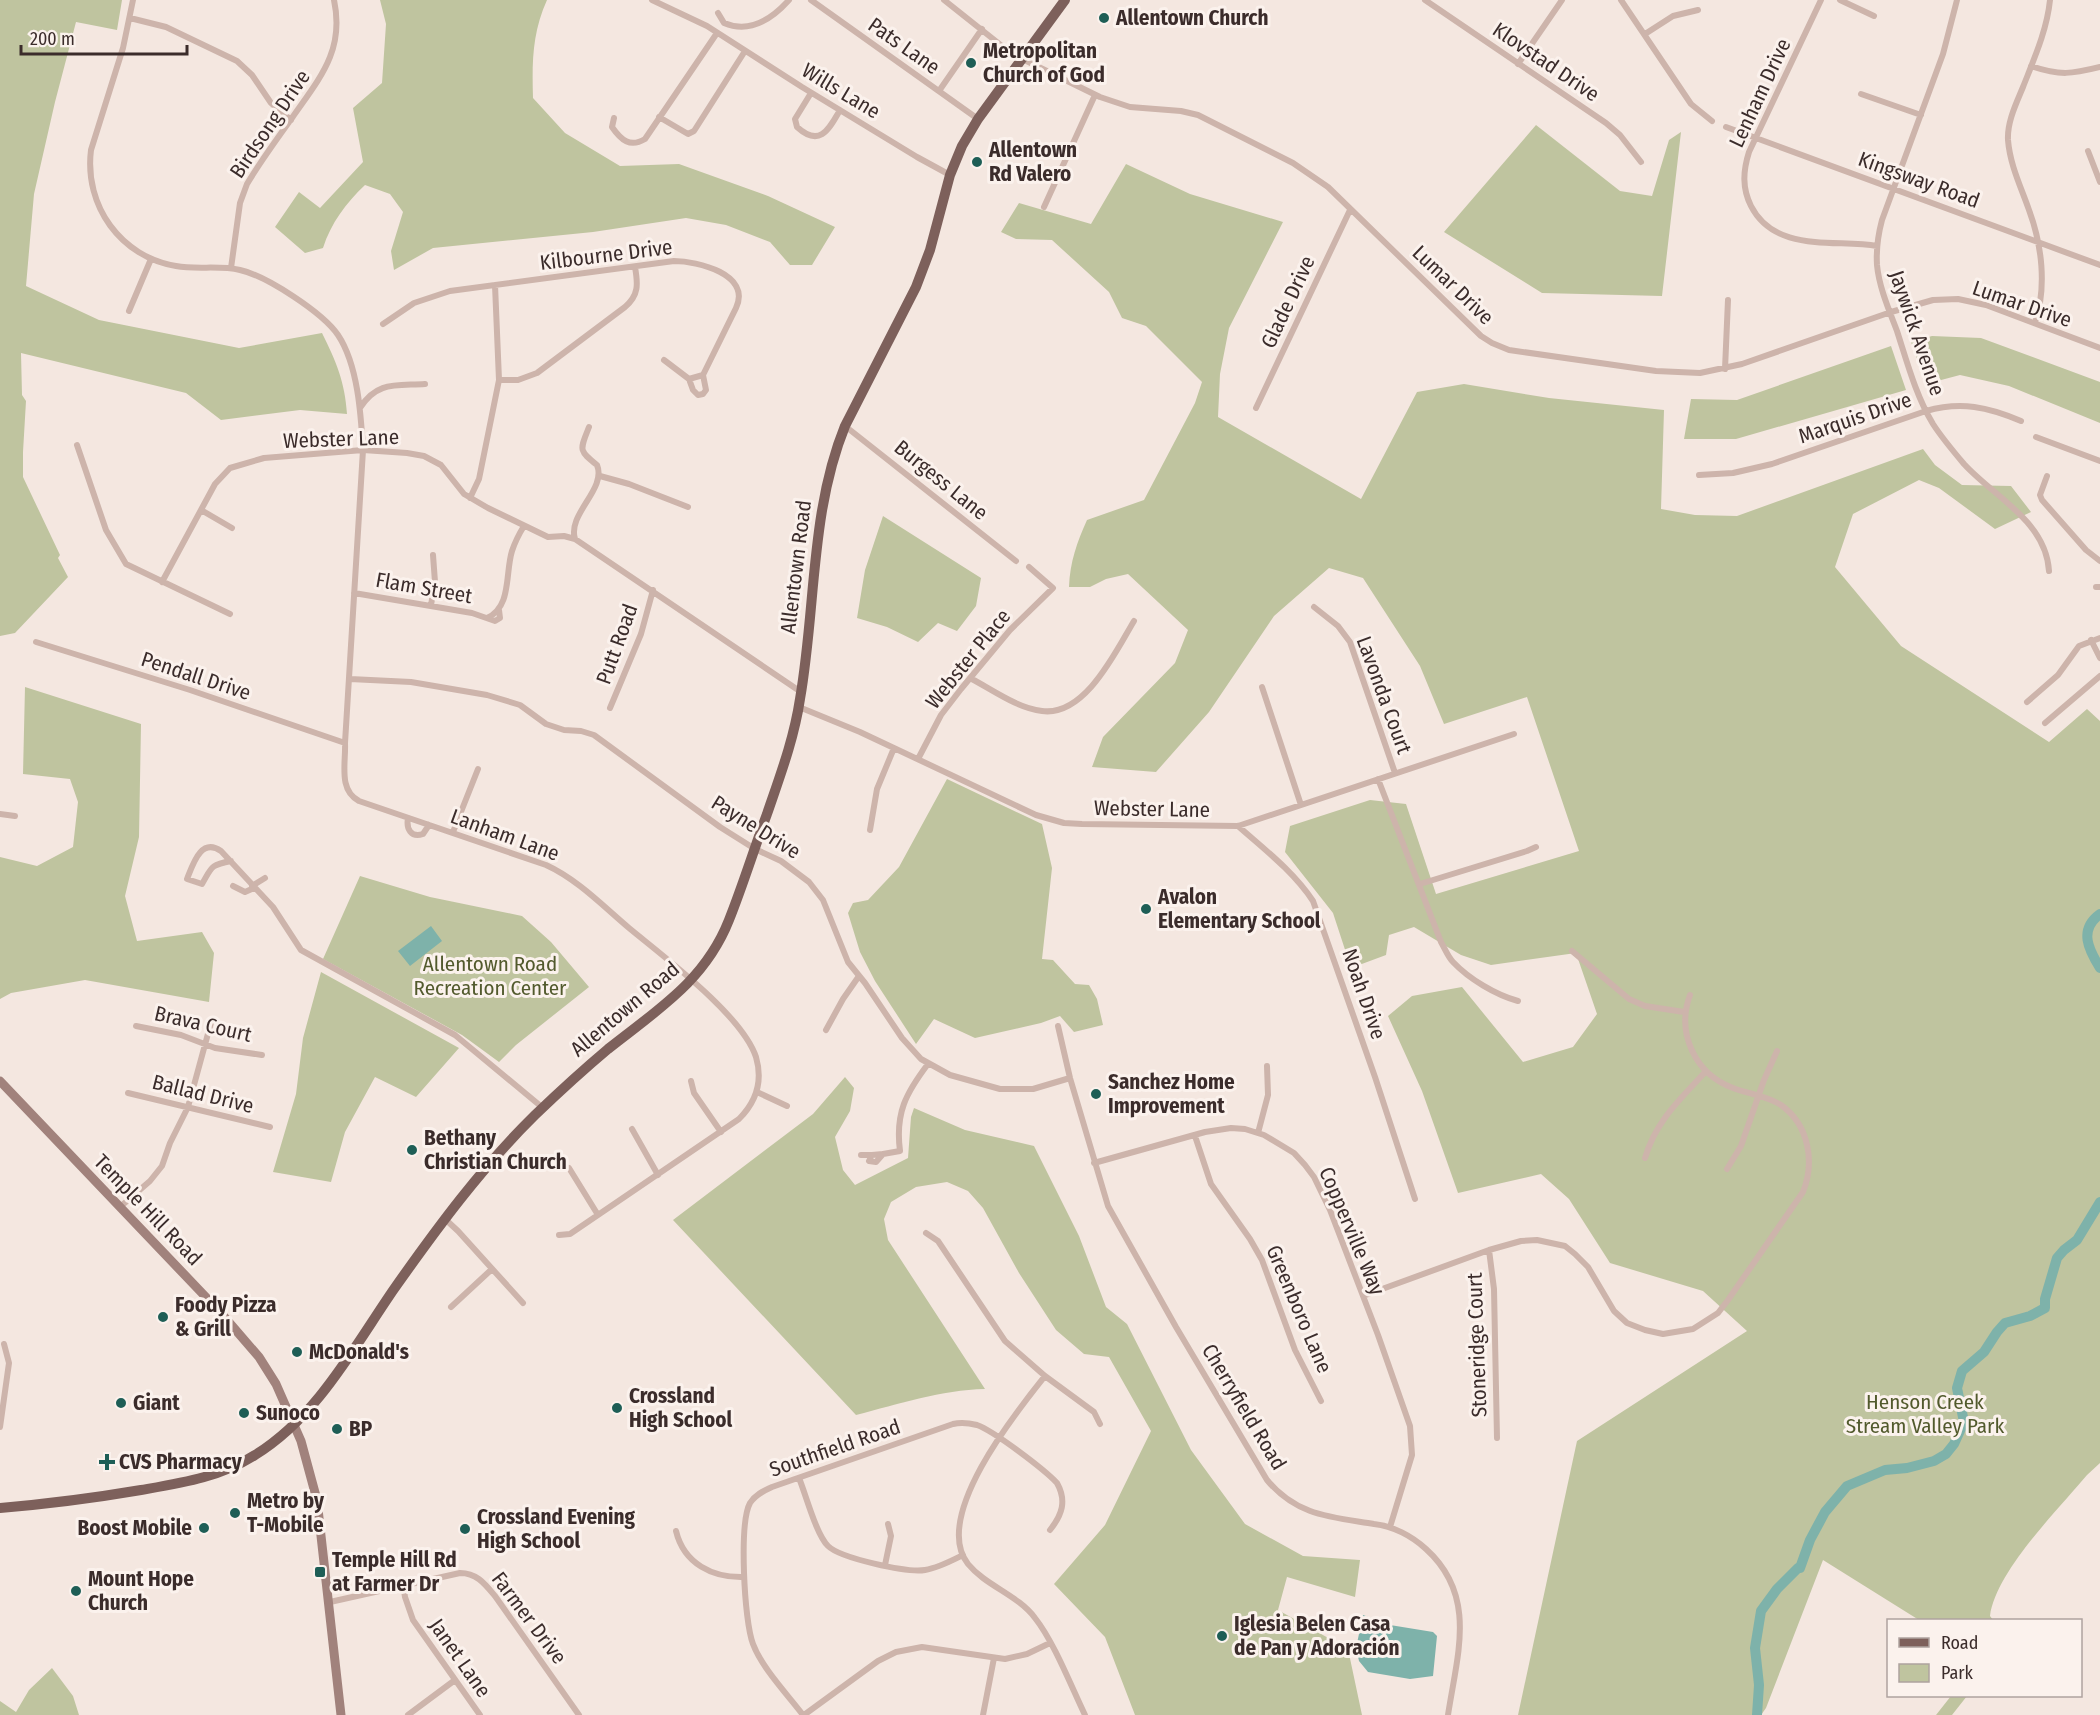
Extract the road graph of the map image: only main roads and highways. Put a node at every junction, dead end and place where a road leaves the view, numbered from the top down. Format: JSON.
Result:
{"nodes":[{"id":1,"x":1065,"y":0,"type":"edge"},
{"id":2,"x":0,"y":1081,"type":"edge"},
{"id":3,"x":294,"y":1423,"type":"junction"},
{"id":4,"x":0,"y":1508,"type":"edge"},
{"id":5,"x":341,"y":1715,"type":"edge"}],
"edges":[{"from":1,"to":3,"type":"main road","name":"Allentown Road"},
{"from":2,"to":3,"type":"main road","name":"Temple Hill Road"},
{"from":3,"to":4,"type":"main road","name":"Allentown Road"},
{"from":3,"to":5,"type":"main road","name":"Temple Hill Road"}]}
